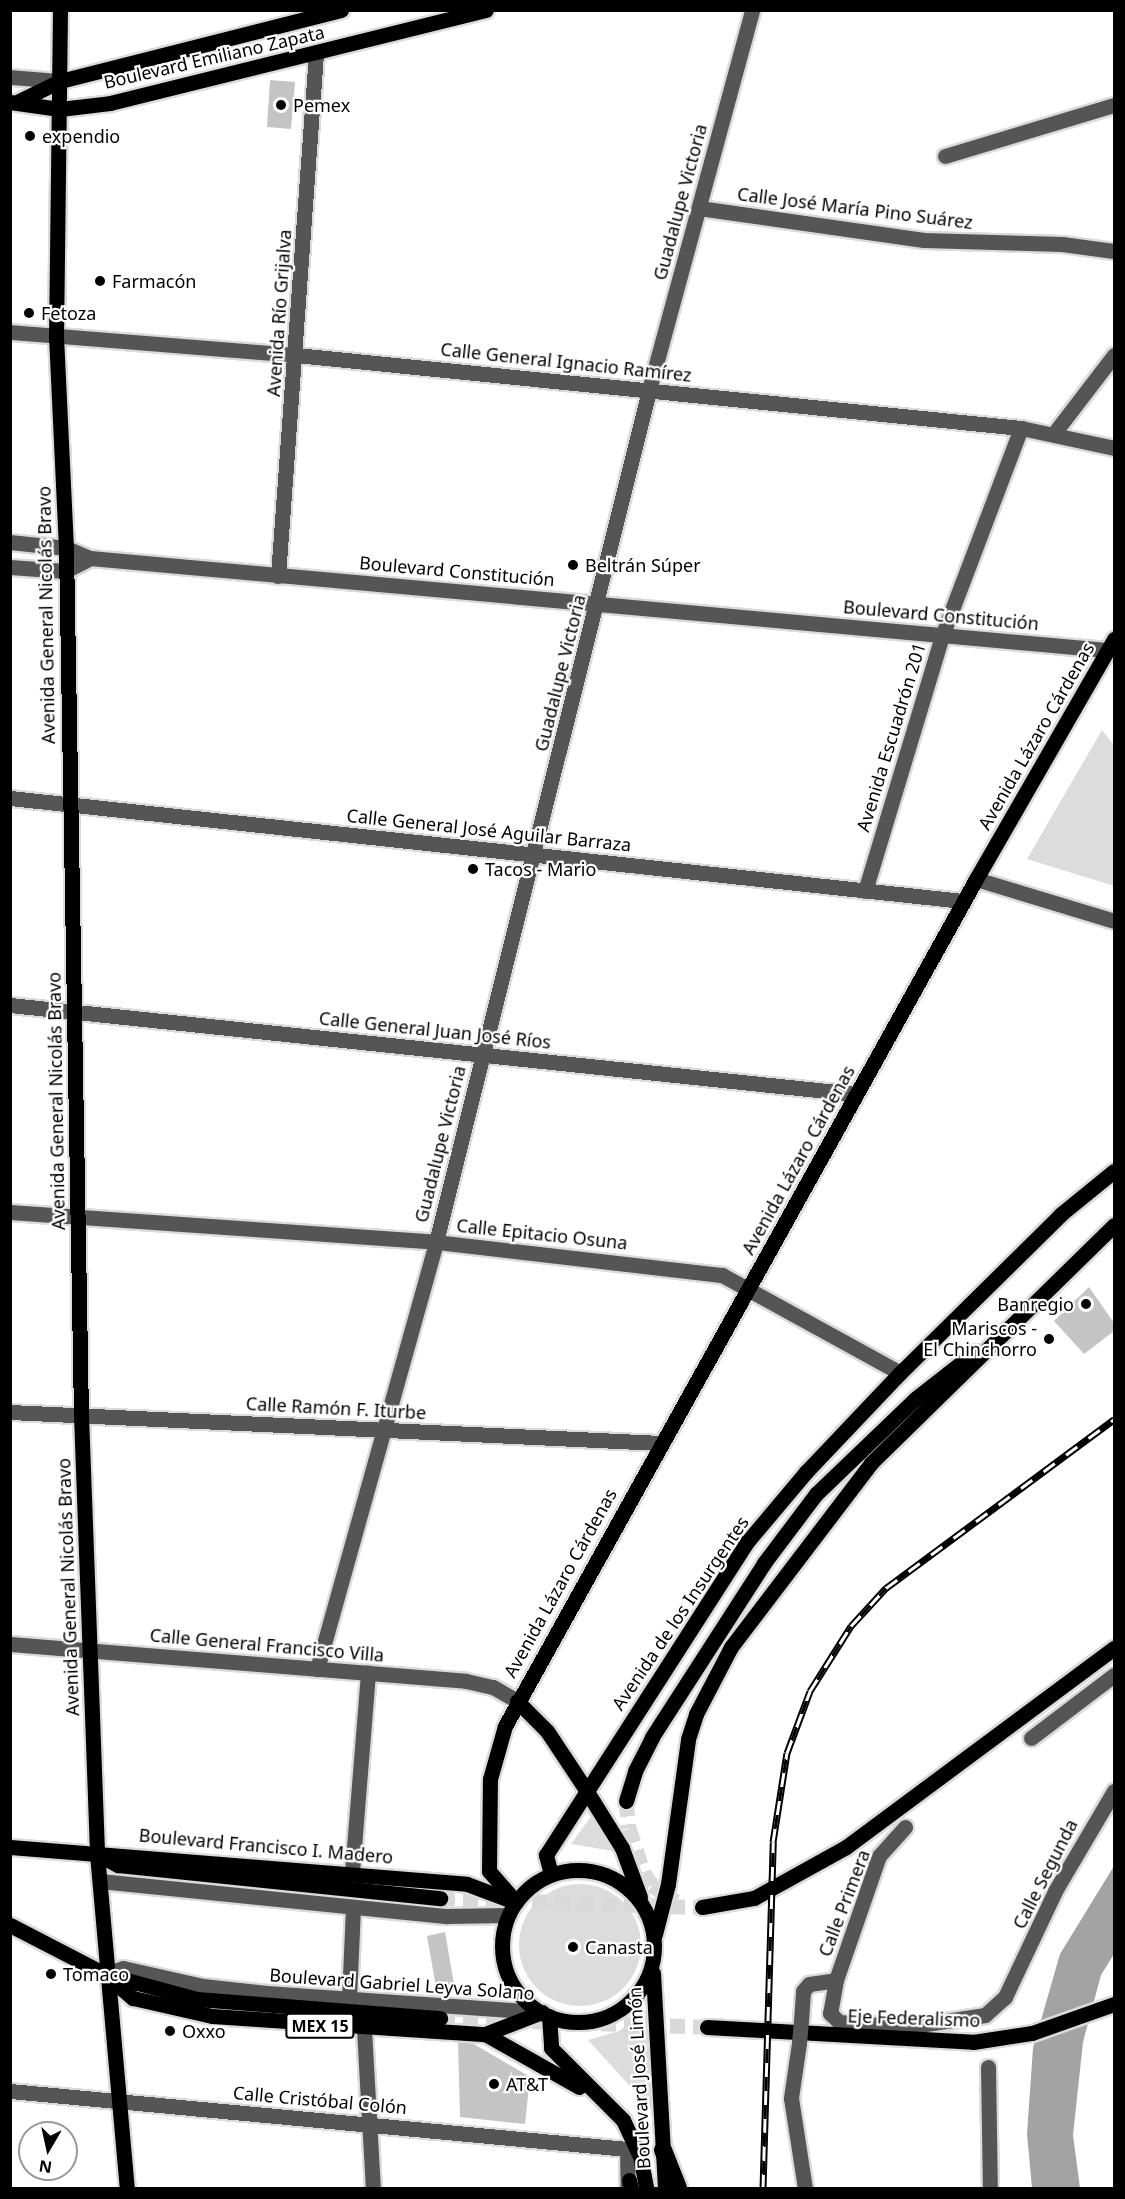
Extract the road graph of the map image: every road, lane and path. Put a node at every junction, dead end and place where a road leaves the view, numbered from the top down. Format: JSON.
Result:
{"nodes":[{"id":1,"x":60,"y":10,"type":"edge"},
{"id":2,"x":341,"y":10,"type":"edge"},
{"id":3,"x":486,"y":10,"type":"edge"},
{"id":4,"x":752,"y":10,"type":"edge"},
{"id":5,"x":316,"y":53,"type":"junction"},
{"id":6,"x":10,"y":77,"type":"edge"},
{"id":7,"x":60,"y":81,"type":"junction"},
{"id":8,"x":15,"y":102,"type":"edge"},
{"id":9,"x":1114,"y":105,"type":"edge"},
{"id":10,"x":60,"y":109,"type":"junction"},
{"id":11,"x":945,"y":156,"type":"dead end"},
{"id":12,"x":699,"y":208,"type":"junction"},
{"id":13,"x":1114,"y":251,"type":"edge"},
{"id":14,"x":10,"y":332,"type":"edge"},
{"id":15,"x":56,"y":336,"type":"junction"},
{"id":16,"x":296,"y":355,"type":"junction"},
{"id":17,"x":1114,"y":355,"type":"edge"},
{"id":18,"x":650,"y":390,"type":"junction"},
{"id":19,"x":1021,"y":428,"type":"junction"},
{"id":20,"x":1055,"y":432,"type":"junction"},
{"id":21,"x":1114,"y":448,"type":"edge"},
{"id":22,"x":10,"y":542,"type":"edge"},
{"id":23,"x":66,"y":548,"type":"junction"},
{"id":24,"x":90,"y":558,"type":"junction"},
{"id":25,"x":10,"y":567,"type":"edge"},
{"id":26,"x":65,"y":571,"type":"junction"},
{"id":27,"x":278,"y":576,"type":"junction"},
{"id":28,"x":598,"y":602,"type":"junction"},
{"id":29,"x":942,"y":636,"type":"junction"},
{"id":30,"x":1111,"y":645,"type":"edge"},
{"id":31,"x":10,"y":798,"type":"edge"},
{"id":32,"x":69,"y":805,"type":"junction"},
{"id":33,"x":533,"y":855,"type":"junction"},
{"id":34,"x":975,"y":879,"type":"junction"},
{"id":35,"x":865,"y":891,"type":"junction"},
{"id":36,"x":963,"y":901,"type":"junction"},
{"id":37,"x":1114,"y":921,"type":"edge"},
{"id":38,"x":10,"y":1005,"type":"edge"},
{"id":39,"x":75,"y":1011,"type":"junction"},
{"id":40,"x":483,"y":1054,"type":"junction"},
{"id":41,"x":855,"y":1094,"type":"junction"},
{"id":42,"x":1114,"y":1171,"type":"edge"},
{"id":43,"x":10,"y":1212,"type":"edge"},
{"id":44,"x":77,"y":1216,"type":"junction"},
{"id":45,"x":1114,"y":1225,"type":"edge"},
{"id":46,"x":436,"y":1242,"type":"junction"},
{"id":47,"x":750,"y":1288,"type":"junction"},
{"id":48,"x":1020,"y":1317,"type":"junction"},
{"id":49,"x":900,"y":1373,"type":"junction"},
{"id":50,"x":10,"y":1412,"type":"edge"},
{"id":51,"x":81,"y":1415,"type":"junction"},
{"id":52,"x":385,"y":1430,"type":"junction"},
{"id":53,"x":660,"y":1443,"type":"junction"},
{"id":54,"x":10,"y":1644,"type":"edge"},
{"id":55,"x":1114,"y":1648,"type":"edge"},
{"id":56,"x":90,"y":1650,"type":"junction"},
{"id":57,"x":318,"y":1669,"type":"junction"},
{"id":58,"x":368,"y":1673,"type":"junction"},
{"id":59,"x":1114,"y":1675,"type":"edge"},
{"id":60,"x":517,"y":1701,"type":"junction"},
{"id":61,"x":1031,"y":1738,"type":"dead end"},
{"id":62,"x":586,"y":1790,"type":"junction"},
{"id":63,"x":1114,"y":1791,"type":"edge"},
{"id":64,"x":626,"y":1801,"type":"tunnel mouth"},
{"id":65,"x":905,"y":1827,"type":"dead end"},
{"id":66,"x":10,"y":1847,"type":"edge"},
{"id":67,"x":97,"y":1854,"type":"junction"},
{"id":68,"x":352,"y":1872,"type":"junction"},
{"id":69,"x":550,"y":1874,"type":"junction"},
{"id":70,"x":100,"y":1881,"type":"junction"},
{"id":71,"x":440,"y":1898,"type":"tunnel mouth"},
{"id":72,"x":642,"y":1902,"type":"junction"},
{"id":73,"x":513,"y":1906,"type":"junction"},
{"id":74,"x":702,"y":1906,"type":"tunnel mouth"},
{"id":75,"x":353,"y":1907,"type":"junction"},
{"id":76,"x":10,"y":1925,"type":"edge"},
{"id":77,"x":655,"y":1934,"type":"junction"},
{"id":78,"x":653,"y":1964,"type":"junction"},
{"id":79,"x":105,"y":1974,"type":"junction"},
{"id":80,"x":836,"y":1980,"type":"junction"},
{"id":81,"x":349,"y":2000,"type":"junction"},
{"id":82,"x":1114,"y":2004,"type":"edge"},
{"id":83,"x":546,"y":2014,"type":"junction"},
{"id":84,"x":440,"y":2018,"type":"tunnel mouth"},
{"id":85,"x":707,"y":2027,"type":"tunnel mouth"},
{"id":86,"x":364,"y":2030,"type":"junction"},
{"id":87,"x":485,"y":2034,"type":"junction"},
{"id":88,"x":988,"y":2067,"type":"dead end"},
{"id":89,"x":10,"y":2091,"type":"edge"},
{"id":90,"x":601,"y":2099,"type":"junction"},
{"id":91,"x":121,"y":2102,"type":"junction"},
{"id":92,"x":366,"y":2124,"type":"junction"},
{"id":93,"x":627,"y":2149,"type":"joint"},
{"id":94,"x":663,"y":2150,"type":"junction"},
{"id":95,"x":629,"y":2186,"type":"edge"},
{"id":96,"x":127,"y":2188,"type":"edge"},
{"id":97,"x":373,"y":2188,"type":"edge"},
{"id":98,"x":646,"y":2188,"type":"edge"},
{"id":99,"x":665,"y":2188,"type":"edge"},
{"id":100,"x":678,"y":2188,"type":"edge"},
{"id":101,"x":805,"y":2188,"type":"edge"},
{"id":102,"x":990,"y":2188,"type":"edge"}],
"edges":[{"from":1,"to":7,"type":"main road","name":"Avenida General Nicolás Bravo"},
{"from":2,"to":7,"type":"main road","name":"Boulevard Emiliano Zapata"},
{"from":3,"to":5,"type":"main road","name":"Boulevard Emiliano Zapata"},
{"from":4,"to":12,"type":"street","name":"Guadalupe Victoria"},
{"from":5,"to":10,"type":"main road","name":"Boulevard Emiliano Zapata"},
{"from":5,"to":16,"type":"street","name":"Avenida Río Grijalva"},
{"from":6,"to":7,"type":"street","name":"Boulevard Emiliano Zapata"},
{"from":7,"to":8,"type":"main road","name":"Boulevard Emiliano Zapata"},
{"from":7,"to":10,"type":"main road","name":"Avenida General Nicolás Bravo"},
{"from":8,"to":10,"type":"main road","name":"Boulevard Emiliano Zapata"},
{"from":9,"to":11,"type":"street"},
{"from":10,"to":15,"type":"main road","name":"Avenida General Nicolás Bravo"},
{"from":12,"to":13,"type":"street","name":"Calle José María Pino Suárez"},
{"from":12,"to":18,"type":"street","name":"Guadalupe Victoria"},
{"from":14,"to":15,"type":"street","name":"Calle General Ignacio Ramírez"},
{"from":15,"to":16,"type":"street","name":"Calle General Ignacio Ramírez"},
{"from":15,"to":23,"type":"main road","name":"Avenida General Nicolás Bravo"},
{"from":16,"to":18,"type":"street","name":"Calle General Ignacio Ramírez"},
{"from":16,"to":27,"type":"street","name":"Avenida Río Grijalva"},
{"from":17,"to":20,"type":"street"},
{"from":18,"to":19,"type":"street","name":"Calle General Ignacio Ramírez"},
{"from":18,"to":28,"type":"street","name":"Guadalupe Victoria"},
{"from":19,"to":20,"type":"street","name":"Calle General Ignacio Ramírez"},
{"from":19,"to":29,"type":"street","name":"Avenida Escuadrón 201"},
{"from":20,"to":21,"type":"street","name":"Calle General Ignacio Ramírez"},
{"from":22,"to":23,"type":"street","name":"Boulevard Constitución"},
{"from":23,"to":24,"type":"street","name":"Boulevard Constitución"},
{"from":23,"to":26,"type":"main road","name":"Avenida General Nicolás Bravo"},
{"from":24,"to":26,"type":"street"},
{"from":24,"to":27,"type":"street","name":"Boulevard Constitución"},
{"from":25,"to":26,"type":"street"},
{"from":26,"to":32,"type":"main road","name":"Avenida General Nicolás Bravo"},
{"from":27,"to":28,"type":"street","name":"Boulevard Constitución"},
{"from":28,"to":29,"type":"street","name":"Boulevard Constitución"},
{"from":28,"to":33,"type":"street","name":"Guadalupe Victoria"},
{"from":29,"to":30,"type":"street","name":"Boulevard Constitución"},
{"from":29,"to":35,"type":"street","name":"Avenida Escuadrón 201"},
{"from":30,"to":34,"type":"main road","name":"Avenida Lázaro Cárdenas"},
{"from":31,"to":32,"type":"street","name":"Calle General José Aguilar Barraza"},
{"from":32,"to":33,"type":"street","name":"Calle General José Aguilar Barraza"},
{"from":32,"to":39,"type":"main road","name":"Avenida General Nicolás Bravo"},
{"from":33,"to":35,"type":"street","name":"Calle General José Aguilar Barraza"},
{"from":33,"to":40,"type":"street","name":"Guadalupe Victoria"},
{"from":34,"to":36,"type":"main road","name":"Avenida Lázaro Cárdenas"},
{"from":34,"to":37,"type":"street"},
{"from":35,"to":36,"type":"street","name":"Calle General José Aguilar Barraza"},
{"from":36,"to":41,"type":"main road","name":"Avenida Lázaro Cárdenas"},
{"from":38,"to":39,"type":"street","name":"Calle General Juan José Ríos"},
{"from":39,"to":40,"type":"street","name":"Calle General Juan José Ríos"},
{"from":39,"to":44,"type":"main road","name":"Avenida General Nicolás Bravo"},
{"from":40,"to":41,"type":"street","name":"Calle General Juan José Ríos"},
{"from":40,"to":46,"type":"street","name":"Guadalupe Victoria"},
{"from":41,"to":47,"type":"main road","name":"Avenida Lázaro Cárdenas"},
{"from":42,"to":49,"type":"main road","name":"Avenida de los Insurgentes"},
{"from":43,"to":44,"type":"street","name":"Calle Epitacio Osuna"},
{"from":44,"to":46,"type":"street","name":"Calle Epitacio Osuna"},
{"from":44,"to":51,"type":"main road","name":"Avenida General Nicolás Bravo"},
{"from":45,"to":48,"type":"main road"},
{"from":46,"to":47,"type":"street","name":"Calle Epitacio Osuna"},
{"from":46,"to":52,"type":"street","name":"Guadalupe Victoria"},
{"from":47,"to":49,"type":"street","name":"Calle Epitacio Osuna"},
{"from":47,"to":53,"type":"main road","name":"Avenida Lázaro Cárdenas"},
{"from":48,"to":64,"type":"main road"},
{"from":48,"to":77,"type":"main road"},
{"from":49,"to":62,"type":"main road","name":"Avenida de los Insurgentes"},
{"from":50,"to":51,"type":"street","name":"Calle Ramón F. Iturbe"},
{"from":51,"to":52,"type":"street","name":"Calle Ramón F. Iturbe"},
{"from":51,"to":56,"type":"main road","name":"Avenida General Nicolás Bravo"},
{"from":52,"to":53,"type":"street","name":"Calle Ramón F. Iturbe"},
{"from":52,"to":57,"type":"street","name":"Guadalupe Victoria"},
{"from":53,"to":60,"type":"main road","name":"Avenida Lázaro Cárdenas"},
{"from":54,"to":56,"type":"street","name":"Calle General Francisco Villa"},
{"from":55,"to":74,"type":"main road"},
{"from":56,"to":57,"type":"street","name":"Calle General Francisco Villa"},
{"from":56,"to":67,"type":"main road","name":"Avenida General Nicolás Bravo"},
{"from":57,"to":58,"type":"street","name":"Calle General Francisco Villa"},
{"from":58,"to":60,"type":"street","name":"Calle General Francisco Villa"},
{"from":58,"to":68,"type":"street"},
{"from":59,"to":61,"type":"street"},
{"from":60,"to":62,"type":"main road"},
{"from":60,"to":73,"type":"main road","name":"Avenida Lázaro Cárdenas"},
{"from":62,"to":69,"type":"main road","name":"Avenida de los Insurgentes"},
{"from":62,"to":72,"type":"main road"},
{"from":63,"to":80,"type":"street","name":"Calle Segunda"},
{"from":65,"to":80,"type":"street","name":"Calle Primera"},
{"from":66,"to":67,"type":"main road","name":"Boulevard Francisco I. Madero"},
{"from":67,"to":68,"type":"main road","name":"Boulevard Francisco I. Madero"},
{"from":67,"to":70,"type":"main road","name":"Avenida General Nicolás Bravo"},
{"from":67,"to":71,"type":"main road"},
{"from":68,"to":73,"type":"main road","name":"Boulevard Francisco I. Madero"},
{"from":69,"to":72,"type":"main road"},
{"from":69,"to":73,"type":"main road"},
{"from":70,"to":75,"type":"street"},
{"from":70,"to":79,"type":"main road","name":"Avenida General Nicolás Bravo"},
{"from":72,"to":77,"type":"main road"},
{"from":73,"to":75,"type":"street"},
{"from":73,"to":83,"type":"main road"},
{"from":75,"to":81,"type":"street"},
{"from":76,"to":79,"type":"main road","name":"Boulevard Gabriel Leyva Solano","number":"MEX 15"},
{"from":77,"to":78,"type":"main road"},
{"from":78,"to":83,"type":"main road"},
{"from":78,"to":94,"type":"main road","name":"Boulevard José Limón"},
{"from":79,"to":81,"type":"street","name":"Boulevard Gabriel Leyva Solano"},
{"from":79,"to":84,"type":"main road"},
{"from":79,"to":86,"type":"main road","name":"Boulevard Gabriel Leyva Solano","number":"MEX 15"},
{"from":79,"to":91,"type":"main road","name":"Avenida General Nicolás Bravo"},
{"from":80,"to":101,"type":"street","name":"Calle Primera","bridge":true},
{"from":81,"to":83,"type":"street","name":"Boulevard Gabriel Leyva Solano"},
{"from":82,"to":85,"type":"main road","name":"Eje Federalismo"},
{"from":83,"to":87,"type":"main road","name":"Boulevard Gabriel Leyva Solano","number":"MEX 15"},
{"from":83,"to":90,"type":"main road","name":"Boulevard José Limón"},
{"from":86,"to":87,"type":"main road","name":"Boulevard Gabriel Leyva Solano","number":"MEX 15"},
{"from":86,"to":92,"type":"street"},
{"from":87,"to":90,"type":"main road"},
{"from":88,"to":102,"type":"street"},
{"from":89,"to":91,"type":"street","name":"Calle Cristóbal Colón"},
{"from":90,"to":98,"type":"main road","name":"Boulevard José Limón"},
{"from":91,"to":92,"type":"street","name":"Calle Cristóbal Colón"},
{"from":91,"to":96,"type":"main road","name":"Avenida General Nicolás Bravo"},
{"from":92,"to":93,"type":"street","name":"Calle Cristóbal Colón"},
{"from":92,"to":97,"type":"street"},
{"from":93,"to":95,"type":"street","name":"Boulevard José Limón"},
{"from":94,"to":99,"type":"main road","name":"Boulevard José Limón"},
{"from":94,"to":100,"type":"highway"}]}
